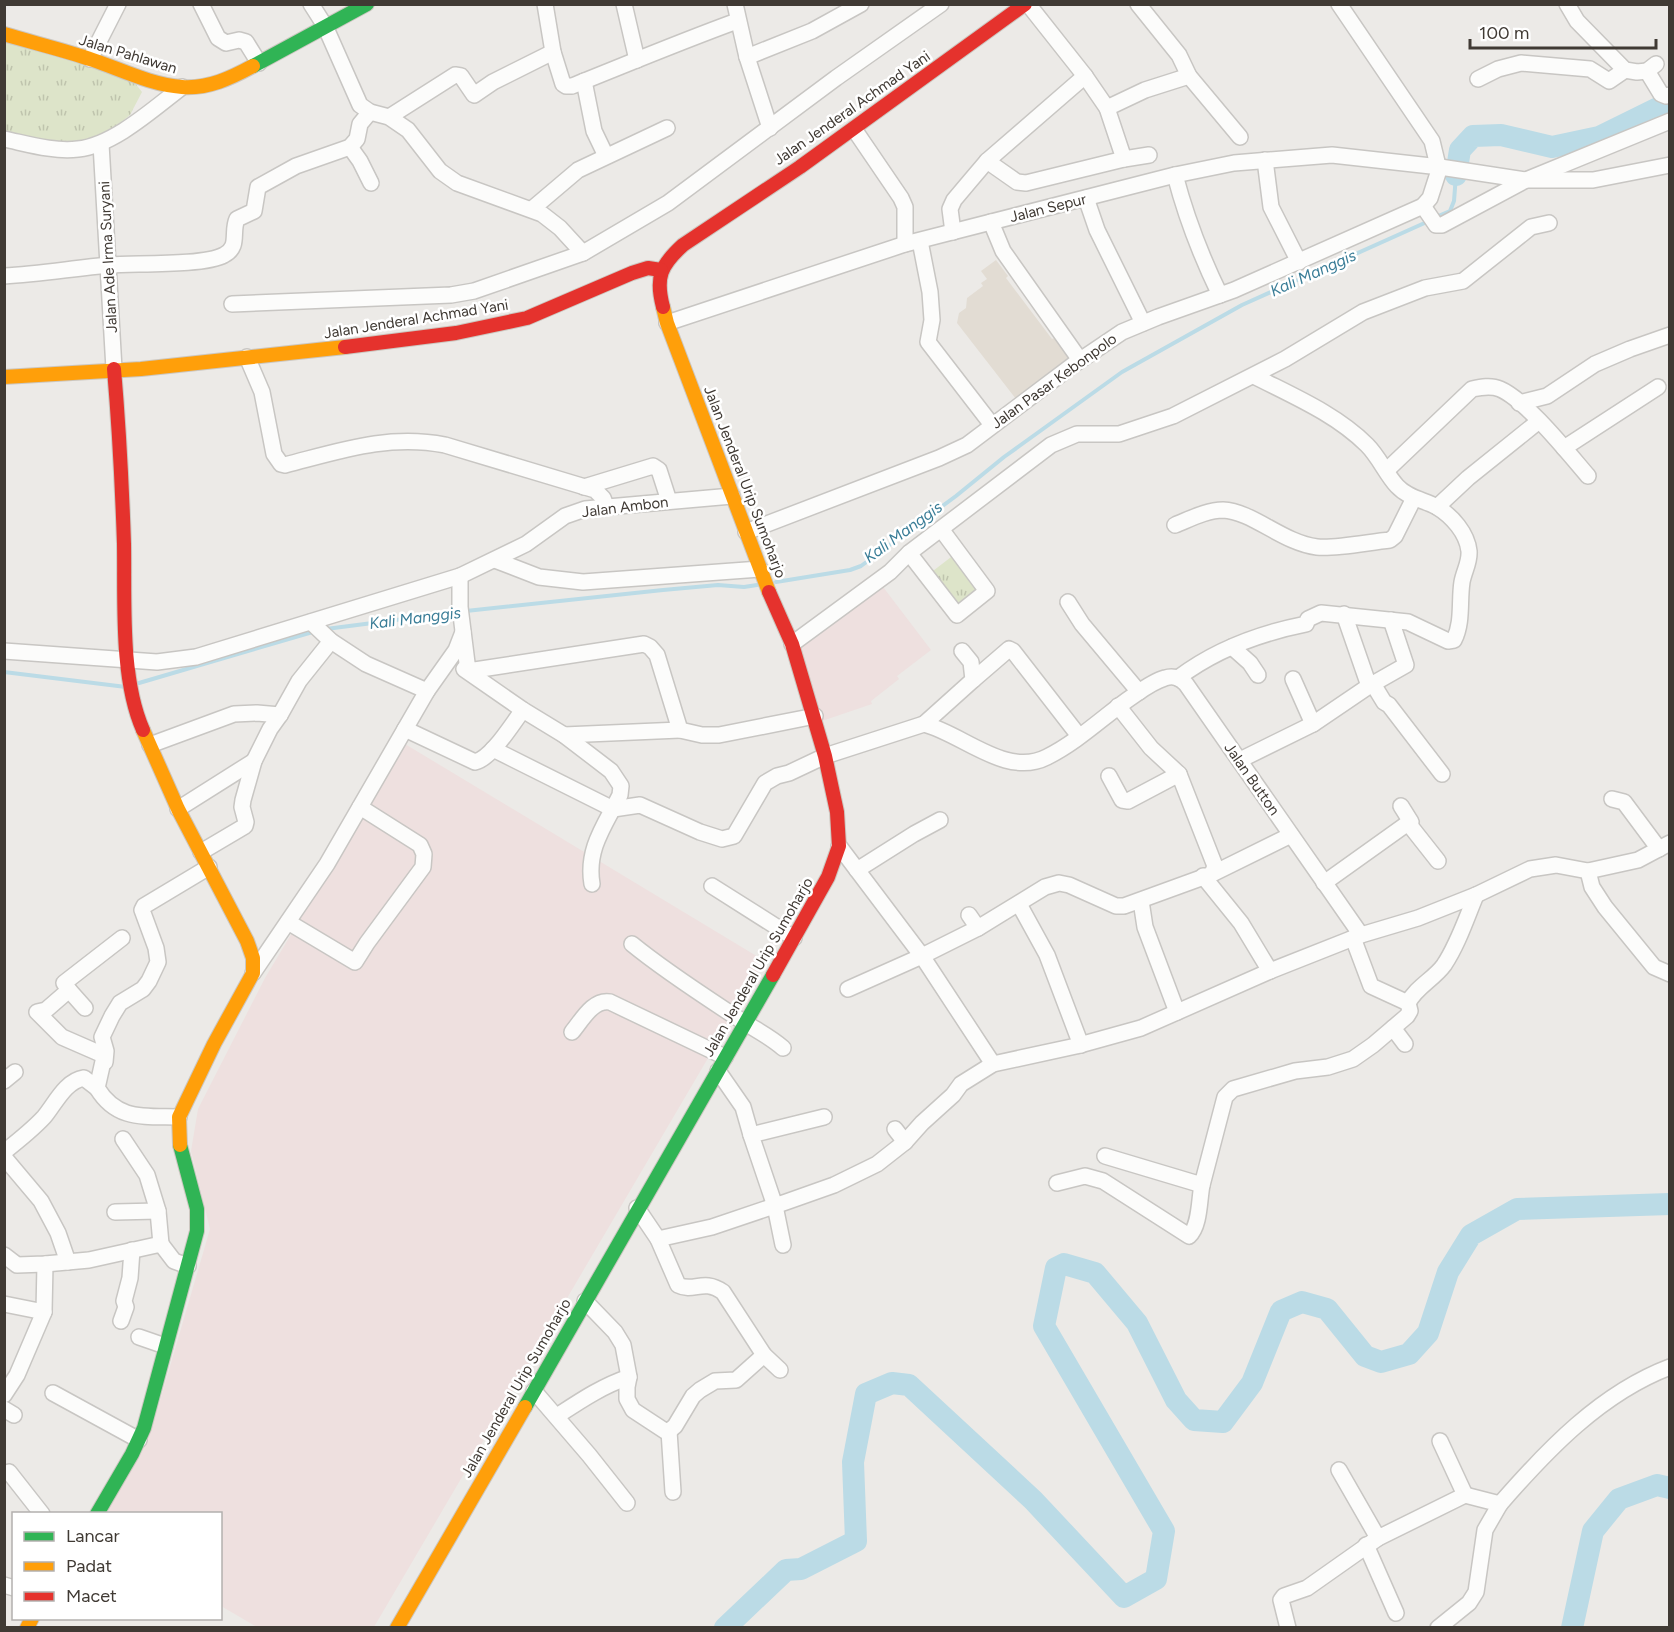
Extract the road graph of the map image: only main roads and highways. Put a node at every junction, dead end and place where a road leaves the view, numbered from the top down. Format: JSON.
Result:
{"nodes":[{"id":1,"x":368,"y":4,"type":"edge"},
{"id":2,"x":1027,"y":4,"type":"edge"},
{"id":3,"x":5,"y":31,"type":"edge"},
{"id":4,"x":661,"y":270,"type":"junction"},
{"id":5,"x":114,"y":369,"type":"junction"},
{"id":6,"x":4,"y":377,"type":"edge"},
{"id":7,"x":98,"y":1512,"type":"edge"},
{"id":8,"x":397,"y":1628,"type":"edge"}],
"edges":[{"from":1,"to":3,"type":"main road","name":"Jalan Pahlawan"},
{"from":2,"to":4,"type":"main road","name":"Jalan Jenderal Achmad Yani"},
{"from":4,"to":5,"type":"main road","name":"Jalan Jenderal Achmad Yani"},
{"from":4,"to":8,"type":"main road","name":"Jalan Jenderal Urip Sumoharjo"},
{"from":5,"to":6,"type":"main road","name":"Jalan Jenderal Achmad Yani"},
{"from":5,"to":7,"type":"main road"}]}
